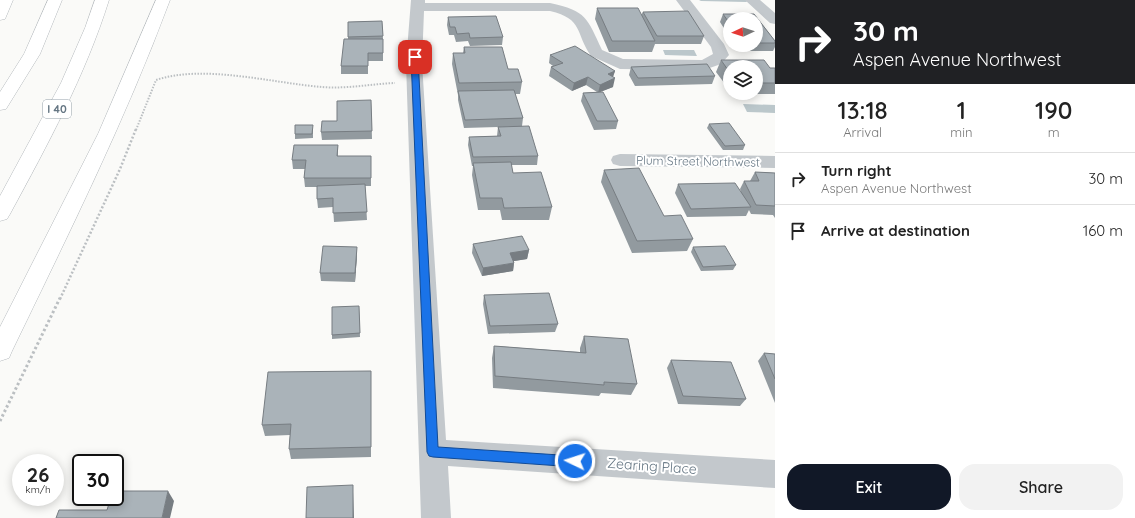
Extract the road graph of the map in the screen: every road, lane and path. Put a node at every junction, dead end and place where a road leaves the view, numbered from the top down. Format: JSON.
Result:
{"nodes":[{"id":1,"x":6,"y":0,"type":"edge"},
{"id":2,"x":55,"y":0,"type":"edge"},
{"id":3,"x":102,"y":0,"type":"edge"},
{"id":4,"x":163,"y":0,"type":"edge"},
{"id":5,"x":683,"y":0,"type":"edge"},
{"id":6,"x":752,"y":0,"type":"edge"},
{"id":7,"x":418,"y":3,"type":"edge"},
{"id":8,"x":0,"y":16,"type":"edge"},
{"id":9,"x":775,"y":20,"type":"edge"},
{"id":10,"x":415,"y":84,"type":"junction"},
{"id":11,"x":0,"y":105,"type":"edge"},
{"id":12,"x":620,"y":160,"type":"dead end"},
{"id":13,"x":775,"y":162,"type":"edge"},
{"id":14,"x":0,"y":214,"type":"edge"},
{"id":15,"x":0,"y":351,"type":"edge"},
{"id":16,"x":0,"y":421,"type":"edge"},
{"id":17,"x":433,"y":452,"type":"junction"},
{"id":18,"x":775,"y":474,"type":"edge"},
{"id":19,"x":436,"y":518,"type":"edge"}],
"edges":[{"from":1,"to":8,"type":"highway"},
{"from":2,"to":11,"type":"highway"},
{"from":3,"to":14,"type":"highway","number":"I 40"},
{"from":4,"to":15,"type":"highway"},
{"from":5,"to":7,"type":"street"},
{"from":6,"to":9,"type":"street"},
{"from":7,"to":10,"type":"street"},
{"from":10,"to":16,"type":"path"},
{"from":10,"to":17,"type":"street"},
{"from":12,"to":13,"type":"street","name":"Plum Street Northwest"},
{"from":17,"to":18,"type":"street","name":"Zearing Place"},
{"from":17,"to":19,"type":"street"}]}
